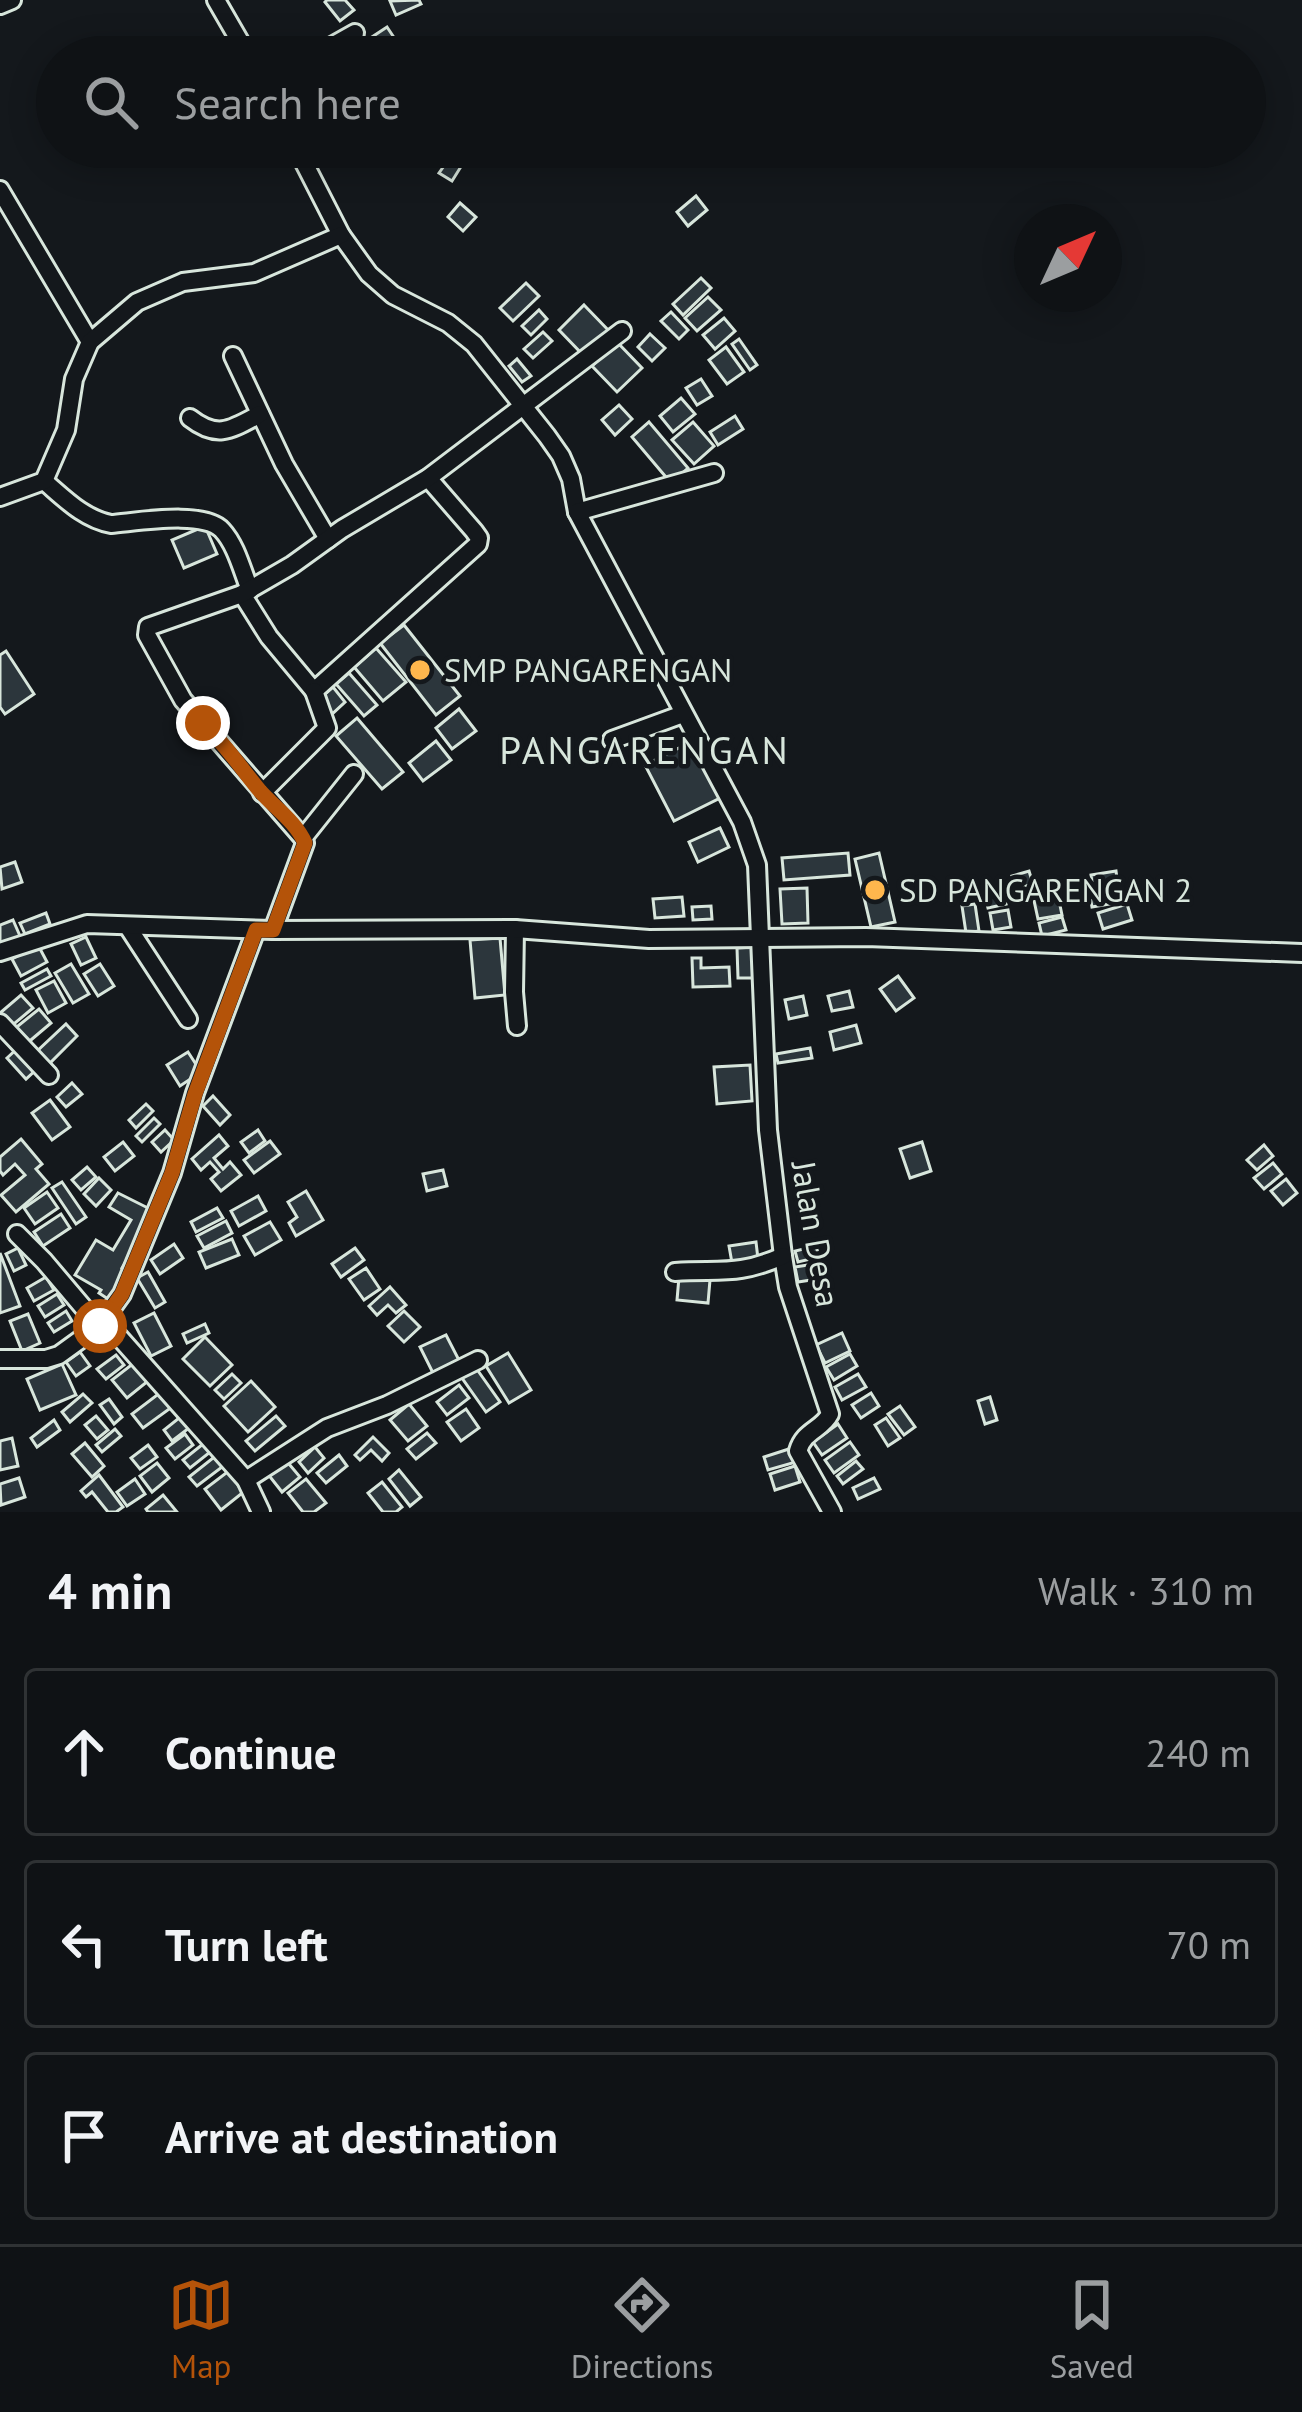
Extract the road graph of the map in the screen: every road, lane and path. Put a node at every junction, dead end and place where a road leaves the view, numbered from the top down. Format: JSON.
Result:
{"nodes":[{"id":1,"x":12,"y":0,"type":"edge"},
{"id":2,"x":216,"y":0,"type":"edge"},
{"id":3,"x":0,"y":5,"type":"edge"},
{"id":4,"x":355,"y":33,"type":"dead end"},
{"id":5,"x":237,"y":36,"type":"edge"},
{"id":6,"x":350,"y":36,"type":"edge"},
{"id":7,"x":307,"y":168,"type":"edge"},
{"id":8,"x":2,"y":198,"type":"edge"},
{"id":9,"x":341,"y":235,"type":"junction"},
{"id":10,"x":622,"y":331,"type":"dead end"},
{"id":11,"x":90,"y":342,"type":"junction"},
{"id":12,"x":233,"y":356,"type":"dead end"},
{"id":13,"x":524,"y":407,"type":"junction"},
{"id":14,"x":260,"y":414,"type":"junction"},
{"id":15,"x":190,"y":418,"type":"dead end"},
{"id":16,"x":714,"y":473,"type":"dead end"},
{"id":17,"x":428,"y":478,"type":"junction"},
{"id":18,"x":44,"y":481,"type":"junction"},
{"id":19,"x":0,"y":497,"type":"edge"},
{"id":20,"x":577,"y":512,"type":"junction"},
{"id":21,"x":328,"y":539,"type":"junction"},
{"id":22,"x":246,"y":592,"type":"junction"},
{"id":23,"x":314,"y":691,"type":"junction"},
{"id":24,"x":683,"y":714,"type":"junction"},
{"id":25,"x":612,"y":740,"type":"dead end"},
{"id":26,"x":354,"y":774,"type":"dead end"},
{"id":27,"x":262,"y":793,"type":"junction"},
{"id":28,"x":303,"y":838,"type":"junction"},
{"id":29,"x":128,"y":926,"type":"junction"},
{"id":30,"x":515,"y":929,"type":"junction"},
{"id":31,"x":264,"y":930,"type":"junction"},
{"id":32,"x":762,"y":939,"type":"junction"},
{"id":33,"x":0,"y":952,"type":"edge"},
{"id":34,"x":1302,"y":953,"type":"edge"},
{"id":35,"x":188,"y":1019,"type":"dead end"},
{"id":36,"x":0,"y":1023,"type":"edge"},
{"id":37,"x":517,"y":1026,"type":"dead end"},
{"id":38,"x":50,"y":1075,"type":"dead end"},
{"id":39,"x":17,"y":1234,"type":"dead end"},
{"id":40,"x":783,"y":1256,"type":"junction"},
{"id":41,"x":675,"y":1271,"type":"dead end"},
{"id":42,"x":102,"y":1323,"type":"junction"},
{"id":43,"x":0,"y":1359,"type":"edge"},
{"id":44,"x":478,"y":1360,"type":"dead end"},
{"id":45,"x":246,"y":1480,"type":"junction"},
{"id":46,"x":261,"y":1512,"type":"edge"},
{"id":47,"x":832,"y":1512,"type":"edge"}],
"edges":[{"from":1,"to":3,"type":"street"},
{"from":2,"to":5,"type":"street"},
{"from":4,"to":6,"type":"street"},
{"from":7,"to":9,"type":"street","name":"Jalan Desa"},
{"from":8,"to":11,"type":"street"},
{"from":9,"to":11,"type":"street"},
{"from":9,"to":13,"type":"street","name":"Jalan Desa"},
{"from":10,"to":13,"type":"street"},
{"from":11,"to":18,"type":"street"},
{"from":12,"to":14,"type":"street"},
{"from":13,"to":17,"type":"street"},
{"from":13,"to":20,"type":"street","name":"Jalan Desa"},
{"from":14,"to":15,"type":"street"},
{"from":14,"to":21,"type":"street"},
{"from":16,"to":20,"type":"street"},
{"from":17,"to":21,"type":"street"},
{"from":17,"to":23,"type":"street"},
{"from":18,"to":19,"type":"street"},
{"from":18,"to":22,"type":"street"},
{"from":20,"to":24,"type":"street","name":"Jalan Desa"},
{"from":21,"to":22,"type":"street"},
{"from":22,"to":23,"type":"street"},
{"from":22,"to":27,"type":"street"},
{"from":23,"to":27,"type":"street"},
{"from":24,"to":25,"type":"street"},
{"from":24,"to":32,"type":"street","name":"Jalan Desa"},
{"from":26,"to":28,"type":"street"},
{"from":27,"to":28,"type":"street"},
{"from":28,"to":31,"type":"street"},
{"from":29,"to":31,"type":"street"},
{"from":29,"to":33,"type":"street"},
{"from":29,"to":35,"type":"street"},
{"from":30,"to":31,"type":"street"},
{"from":30,"to":32,"type":"street"},
{"from":30,"to":37,"type":"street"},
{"from":31,"to":42,"type":"street"},
{"from":32,"to":34,"type":"street"},
{"from":32,"to":40,"type":"street","name":"Jalan Desa"},
{"from":36,"to":38,"type":"street"},
{"from":39,"to":42,"type":"street"},
{"from":40,"to":41,"type":"street"},
{"from":40,"to":47,"type":"street","name":"Jalan Desa"},
{"from":42,"to":43,"type":"street"},
{"from":42,"to":45,"type":"street"},
{"from":44,"to":45,"type":"street"},
{"from":45,"to":46,"type":"street"}]}
